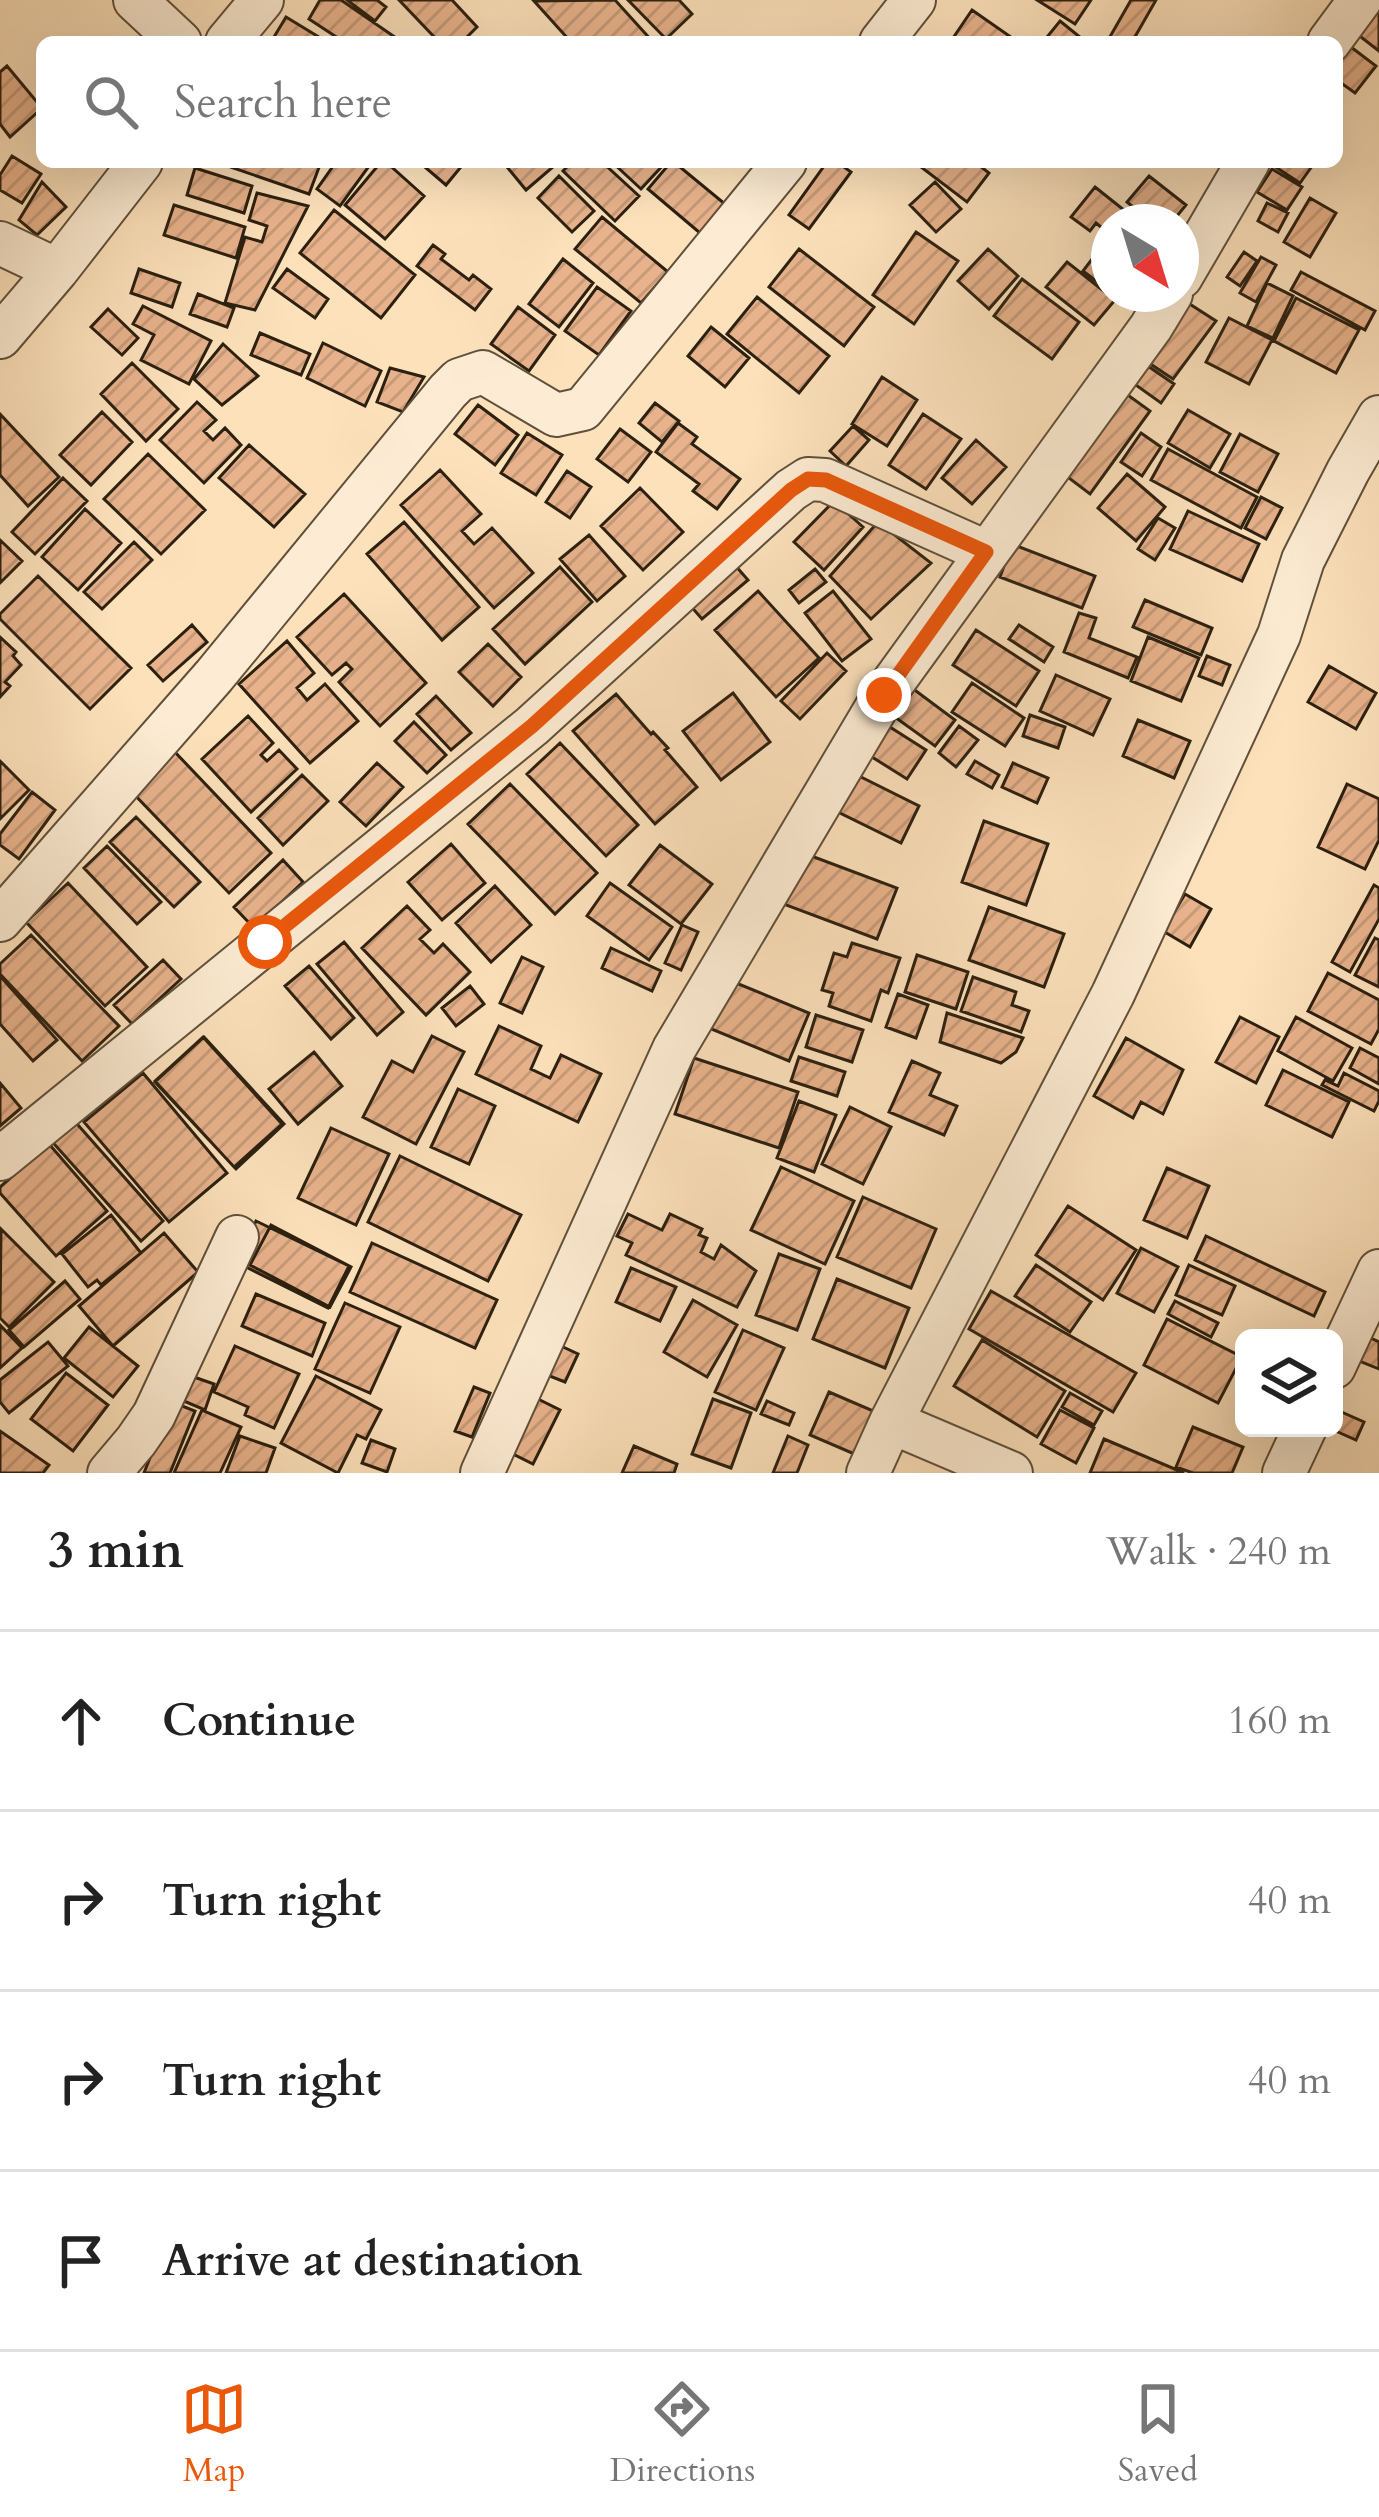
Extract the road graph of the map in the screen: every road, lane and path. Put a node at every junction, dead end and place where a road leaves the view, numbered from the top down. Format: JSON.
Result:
{"nodes":[{"id":1,"x":135,"y":0,"type":"edge"},
{"id":2,"x":262,"y":0,"type":"edge"},
{"id":3,"x":914,"y":0,"type":"edge"},
{"id":4,"x":1360,"y":0,"type":"edge"},
{"id":5,"x":174,"y":36,"type":"edge"},
{"id":6,"x":232,"y":36,"type":"edge"},
{"id":7,"x":886,"y":36,"type":"edge"},
{"id":8,"x":1333,"y":36,"type":"edge"},
{"id":9,"x":136,"y":168,"type":"edge"},
{"id":10,"x":780,"y":168,"type":"edge"},
{"id":11,"x":1245,"y":168,"type":"edge"},
{"id":12,"x":0,"y":243,"type":"edge"},
{"id":13,"x":1199,"y":246,"type":"edge"},
{"id":14,"x":57,"y":270,"type":"junction"},
{"id":15,"x":1160,"y":312,"type":"edge"},
{"id":16,"x":0,"y":337,"type":"edge"},
{"id":17,"x":1379,"y":417,"type":"edge"},
{"id":18,"x":986,"y":552,"type":"junction"},
{"id":19,"x":0,"y":920,"type":"edge"},
{"id":20,"x":0,"y":1159,"type":"edge"},
{"id":21,"x":237,"y":1237,"type":"dead end"},
{"id":22,"x":1379,"y":1271,"type":"edge"},
{"id":23,"x":1343,"y":1348,"type":"edge"},
{"id":24,"x":891,"y":1421,"type":"junction"},
{"id":25,"x":1301,"y":1437,"type":"edge"},
{"id":26,"x":109,"y":1473,"type":"edge"},
{"id":27,"x":482,"y":1473,"type":"edge"},
{"id":28,"x":868,"y":1473,"type":"edge"},
{"id":29,"x":1012,"y":1473,"type":"edge"},
{"id":30,"x":1284,"y":1473,"type":"edge"}],
"edges":[{"from":1,"to":5,"type":"street"},
{"from":2,"to":6,"type":"street"},
{"from":3,"to":7,"type":"street"},
{"from":4,"to":8,"type":"street"},
{"from":9,"to":14,"type":"street"},
{"from":10,"to":19,"type":"street"},
{"from":11,"to":13,"type":"street"},
{"from":12,"to":14,"type":"street"},
{"from":14,"to":16,"type":"street"},
{"from":15,"to":18,"type":"street"},
{"from":17,"to":24,"type":"street"},
{"from":18,"to":20,"type":"street"},
{"from":18,"to":27,"type":"street"},
{"from":21,"to":26,"type":"street"},
{"from":22,"to":23,"type":"street"},
{"from":24,"to":28,"type":"street"},
{"from":24,"to":29,"type":"street"},
{"from":25,"to":30,"type":"street"}]}
